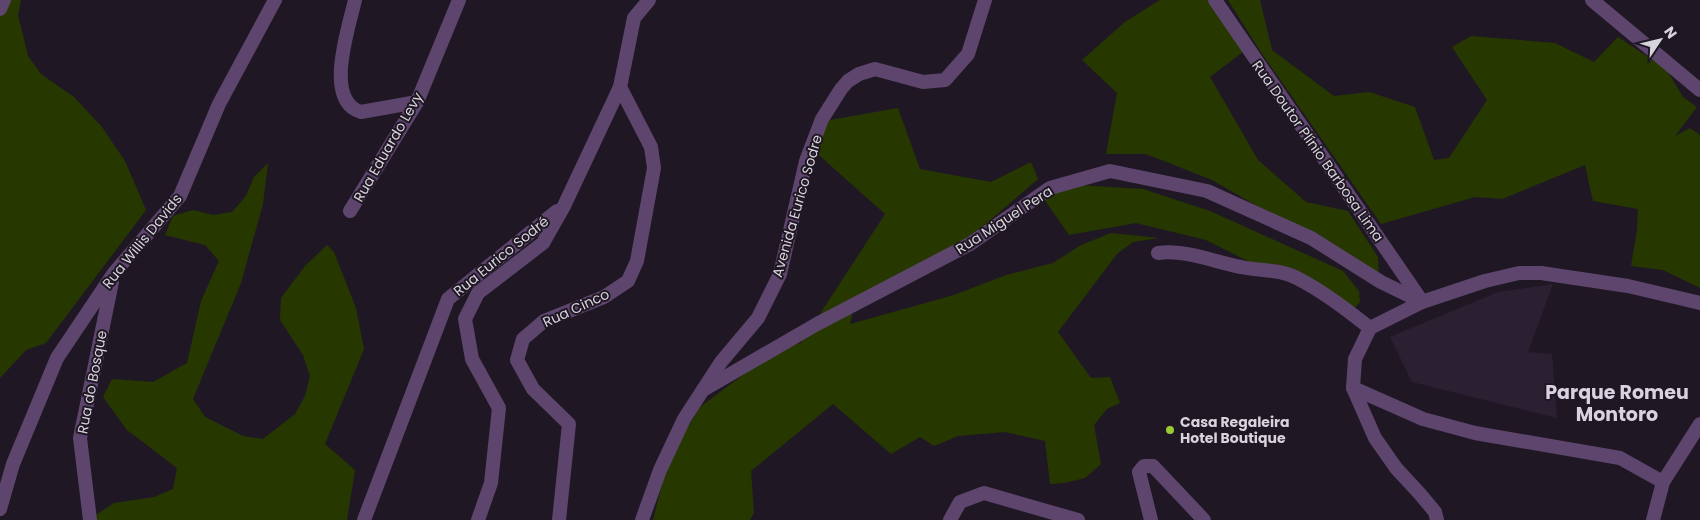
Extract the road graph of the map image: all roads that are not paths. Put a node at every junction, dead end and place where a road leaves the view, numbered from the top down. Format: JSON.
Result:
{"nodes":[{"id":1,"x":4,"y":0,"type":"edge"},
{"id":2,"x":275,"y":0,"type":"edge"},
{"id":3,"x":355,"y":0,"type":"edge"},
{"id":4,"x":459,"y":0,"type":"edge"},
{"id":5,"x":649,"y":0,"type":"edge"},
{"id":6,"x":985,"y":0,"type":"edge"},
{"id":7,"x":1214,"y":0,"type":"edge"},
{"id":8,"x":1592,"y":0,"type":"edge"},
{"id":9,"x":0,"y":9,"type":"edge"},
{"id":10,"x":620,"y":87,"type":"junction"},
{"id":11,"x":1700,"y":90,"type":"edge"},
{"id":12,"x":417,"y":102,"type":"junction"},
{"id":13,"x":564,"y":206,"type":"junction"},
{"id":14,"x":350,"y":211,"type":"dead end"},
{"id":15,"x":1158,"y":253,"type":"dead end"},
{"id":16,"x":114,"y":274,"type":"junction"},
{"id":17,"x":1422,"y":302,"type":"junction"},
{"id":18,"x":1700,"y":303,"type":"edge"},
{"id":19,"x":1370,"y":328,"type":"junction"},
{"id":20,"x":1354,"y":388,"type":"junction"},
{"id":21,"x":703,"y":390,"type":"junction"},
{"id":22,"x":1700,"y":424,"type":"edge"},
{"id":23,"x":1663,"y":482,"type":"junction"},
{"id":24,"x":0,"y":509,"type":"edge"},
{"id":25,"x":90,"y":520,"type":"edge"},
{"id":26,"x":364,"y":520,"type":"edge"},
{"id":27,"x":478,"y":520,"type":"edge"},
{"id":28,"x":559,"y":520,"type":"edge"},
{"id":29,"x":642,"y":520,"type":"edge"},
{"id":30,"x":950,"y":520,"type":"edge"},
{"id":31,"x":1078,"y":520,"type":"edge"},
{"id":32,"x":1151,"y":520,"type":"edge"},
{"id":33,"x":1204,"y":520,"type":"edge"},
{"id":34,"x":1437,"y":520,"type":"edge"},
{"id":35,"x":1653,"y":520,"type":"edge"}],
"edges":[{"from":1,"to":9,"type":"street"},
{"from":2,"to":16,"type":"street","name":"Rua Willis Davids"},
{"from":3,"to":12,"type":"street"},
{"from":4,"to":12,"type":"street","name":"Rua Eduardo Levy"},
{"from":5,"to":10,"type":"street","name":"Rua Eurico Sodré"},
{"from":6,"to":21,"type":"street","name":"Avenida Eurico Sodre"},
{"from":7,"to":17,"type":"street","name":"Rua Doutor Plínio Barbosa Lima"},
{"from":8,"to":11,"type":"street"},
{"from":10,"to":13,"type":"street","name":"Rua Eurico Sodré"},
{"from":10,"to":28,"type":"street","name":"Rua Cinco"},
{"from":12,"to":14,"type":"street","name":"Rua Eduardo Levy"},
{"from":13,"to":26,"type":"street","name":"Rua Eurico Sodré"},
{"from":13,"to":27,"type":"street"},
{"from":15,"to":19,"type":"street"},
{"from":16,"to":24,"type":"street","name":"Rua Willis Davids"},
{"from":16,"to":25,"type":"street","name":"Rua do Bosque"},
{"from":17,"to":18,"type":"street"},
{"from":17,"to":19,"type":"street"},
{"from":17,"to":21,"type":"street","name":"Rua Miguel Pera"},
{"from":19,"to":20,"type":"street"},
{"from":20,"to":23,"type":"street"},
{"from":20,"to":34,"type":"street"},
{"from":21,"to":29,"type":"street","name":"Rua Miguel Pera"},
{"from":22,"to":23,"type":"street"},
{"from":23,"to":35,"type":"street"},
{"from":30,"to":31,"type":"street"},
{"from":32,"to":33,"type":"street"}]}
